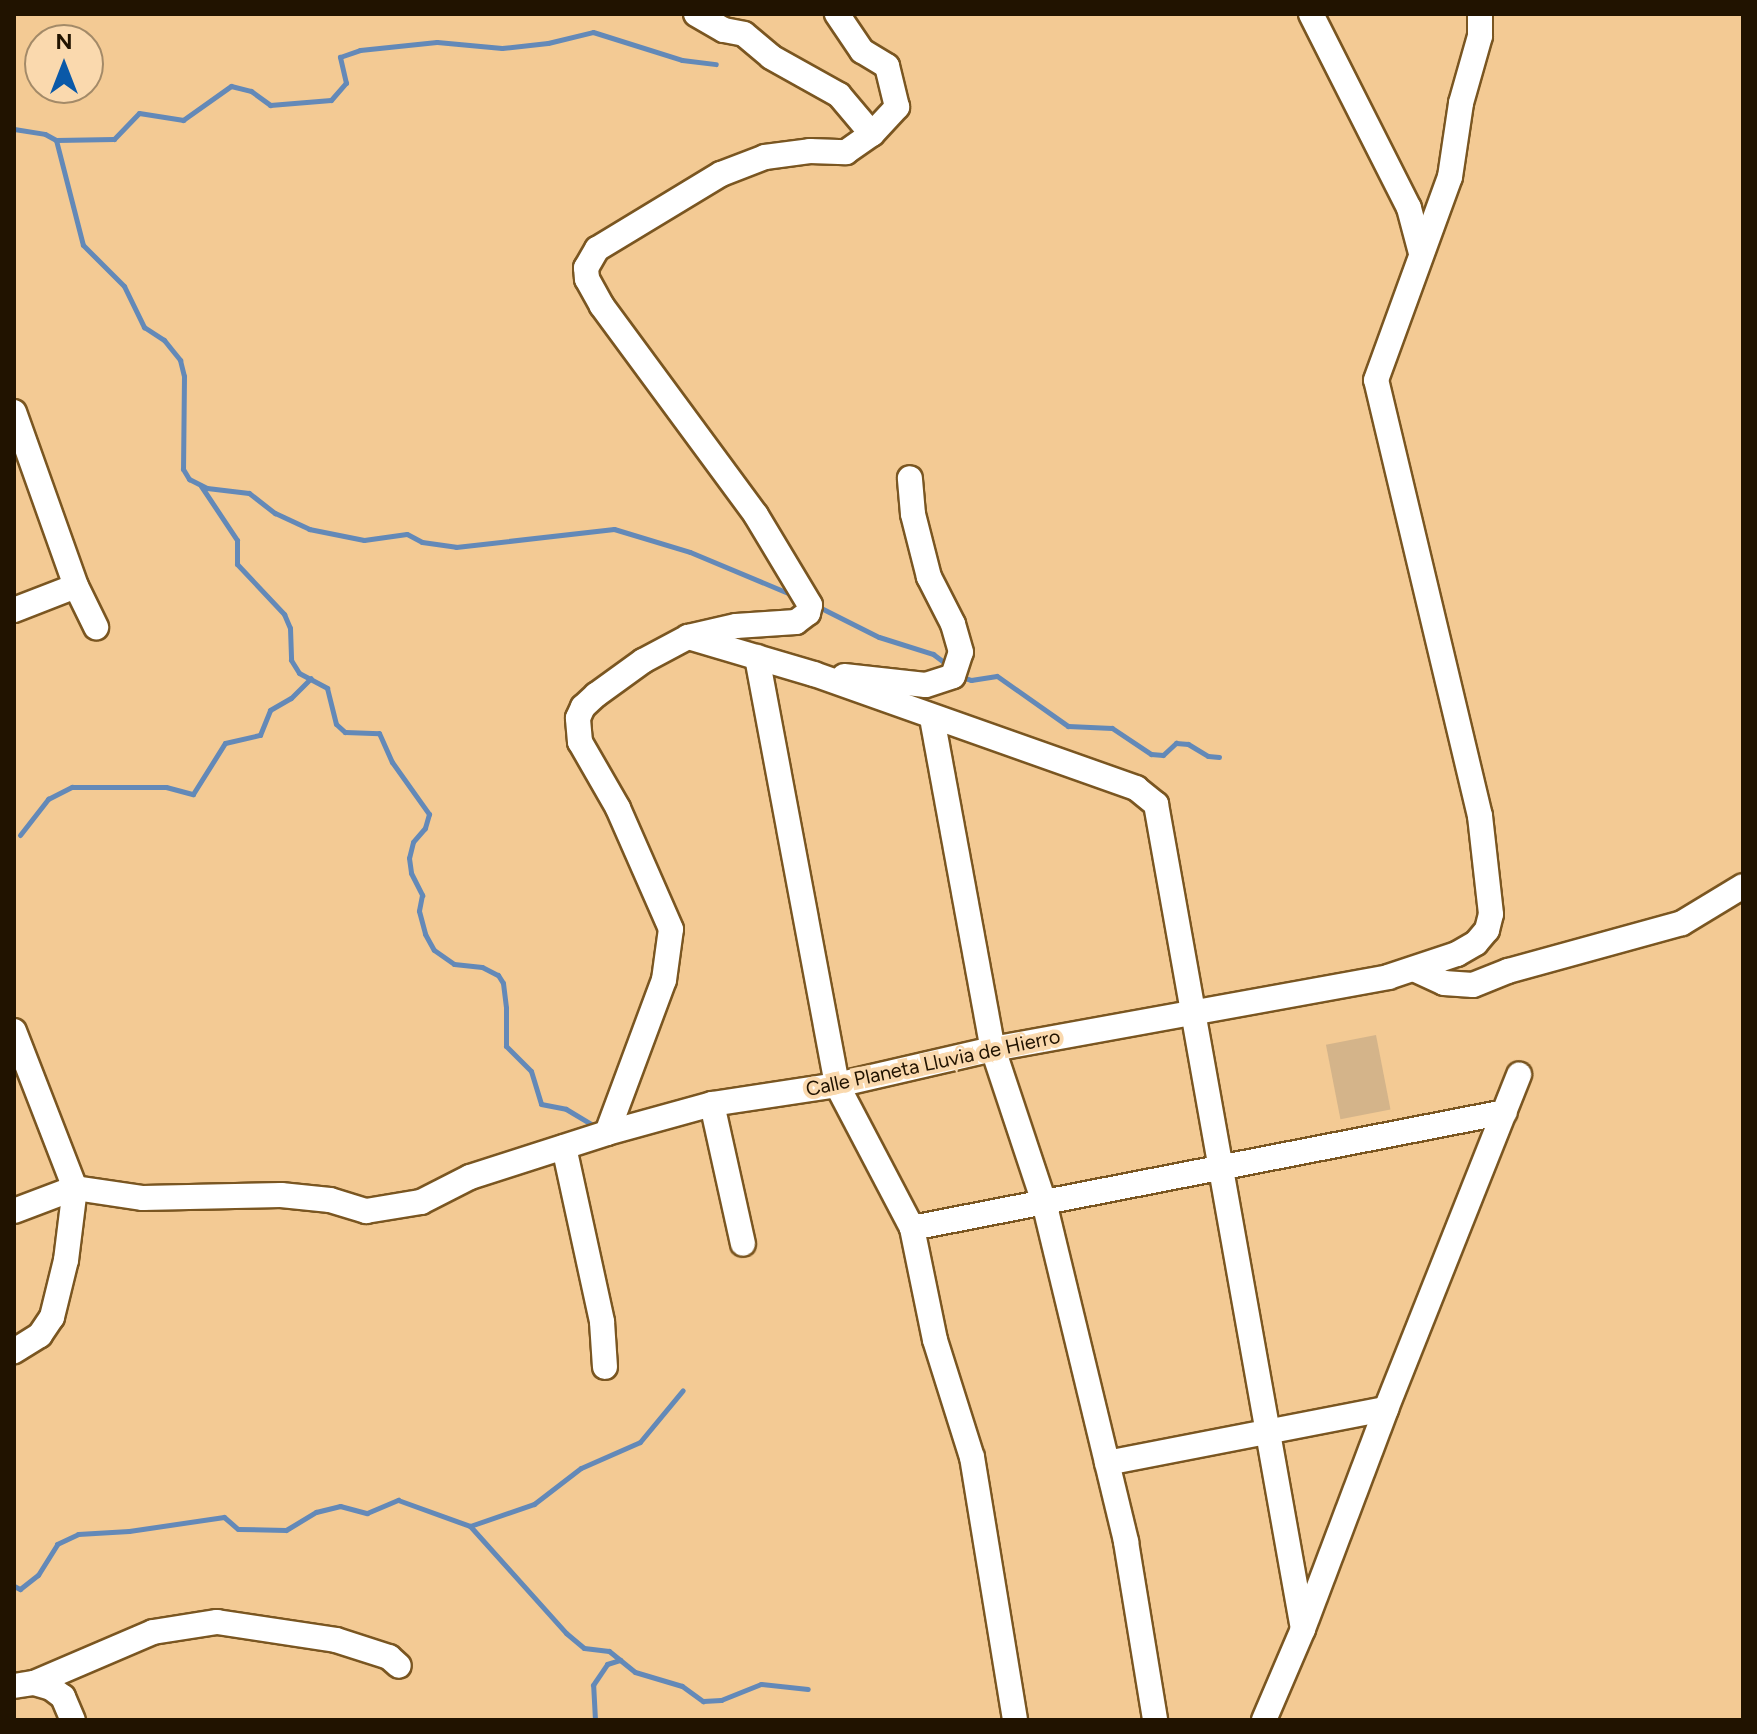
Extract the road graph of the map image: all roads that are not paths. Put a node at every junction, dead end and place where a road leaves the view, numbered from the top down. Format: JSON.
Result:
{"nodes":[{"id":1,"x":696,"y":14,"type":"edge"},
{"id":2,"x":837,"y":14,"type":"edge"},
{"id":3,"x":1311,"y":14,"type":"edge"},
{"id":4,"x":1480,"y":14,"type":"edge"},
{"id":5,"x":872,"y":134,"type":"junction"},
{"id":6,"x":1421,"y":253,"type":"junction"},
{"id":7,"x":15,"y":414,"type":"edge"},
{"id":8,"x":910,"y":478,"type":"dead end"},
{"id":9,"x":76,"y":586,"type":"junction"},
{"id":10,"x":14,"y":610,"type":"edge"},
{"id":11,"x":96,"y":627,"type":"dead end"},
{"id":12,"x":688,"y":637,"type":"junction"},
{"id":13,"x":757,"y":657,"type":"junction"},
{"id":14,"x":814,"y":674,"type":"junction"},
{"id":15,"x":932,"y":718,"type":"junction"},
{"id":16,"x":1743,"y":886,"type":"edge"},
{"id":17,"x":1414,"y":969,"type":"junction"},
{"id":18,"x":1192,"y":1012,"type":"junction"},
{"id":19,"x":14,"y":1031,"type":"edge"},
{"id":20,"x":993,"y":1049,"type":"junction"},
{"id":21,"x":1519,"y":1075,"type":"dead end"},
{"id":22,"x":837,"y":1085,"type":"junction"},
{"id":23,"x":712,"y":1104,"type":"junction"},
{"id":24,"x":1505,"y":1112,"type":"junction"},
{"id":25,"x":607,"y":1133,"type":"junction"},
{"id":26,"x":564,"y":1147,"type":"junction"},
{"id":27,"x":1220,"y":1168,"type":"junction"},
{"id":28,"x":75,"y":1188,"type":"junction"},
{"id":29,"x":1044,"y":1202,"type":"junction"},
{"id":30,"x":14,"y":1211,"type":"edge"},
{"id":31,"x":912,"y":1228,"type":"junction"},
{"id":32,"x":743,"y":1244,"type":"dead end"},
{"id":33,"x":14,"y":1351,"type":"edge"},
{"id":34,"x":605,"y":1367,"type":"dead end"},
{"id":35,"x":1386,"y":1409,"type":"junction"},
{"id":36,"x":1268,"y":1432,"type":"junction"},
{"id":37,"x":1107,"y":1463,"type":"junction"},
{"id":38,"x":1303,"y":1629,"type":"junction"},
{"id":39,"x":399,"y":1666,"type":"dead end"},
{"id":40,"x":24,"y":1684,"type":"edge"},
{"id":41,"x":73,"y":1720,"type":"edge"},
{"id":42,"x":1015,"y":1720,"type":"edge"},
{"id":43,"x":1155,"y":1720,"type":"edge"},
{"id":44,"x":1264,"y":1720,"type":"edge"}],
"edges":[{"from":1,"to":5,"type":"street"},
{"from":2,"to":5,"type":"street"},
{"from":3,"to":6,"type":"street"},
{"from":4,"to":6,"type":"street","name":"Calle Planeta Lluvia de Hierro"},
{"from":5,"to":12,"type":"street"},
{"from":6,"to":17,"type":"street","name":"Calle Planeta Lluvia de Hierro"},
{"from":7,"to":9,"type":"street"},
{"from":8,"to":14,"type":"street"},
{"from":9,"to":10,"type":"street"},
{"from":9,"to":11,"type":"street"},
{"from":12,"to":13,"type":"street"},
{"from":12,"to":25,"type":"street"},
{"from":13,"to":14,"type":"street"},
{"from":13,"to":22,"type":"street"},
{"from":14,"to":15,"type":"street"},
{"from":15,"to":18,"type":"street"},
{"from":15,"to":20,"type":"street"},
{"from":16,"to":17,"type":"street"},
{"from":17,"to":18,"type":"street","name":"Calle Planeta Lluvia de Hierro"},
{"from":18,"to":20,"type":"street","name":"Calle Planeta Lluvia de Hierro"},
{"from":18,"to":27,"type":"street"},
{"from":19,"to":28,"type":"street"},
{"from":20,"to":22,"type":"street","name":"Calle Planeta Lluvia de Hierro"},
{"from":20,"to":29,"type":"street"},
{"from":21,"to":24,"type":"street"},
{"from":22,"to":23,"type":"street","name":"Calle Planeta Lluvia de Hierro"},
{"from":22,"to":31,"type":"street"},
{"from":23,"to":25,"type":"street","name":"Calle Planeta Lluvia de Hierro"},
{"from":23,"to":32,"type":"street"},
{"from":24,"to":27,"type":"street"},
{"from":24,"to":35,"type":"street"},
{"from":25,"to":26,"type":"street","name":"Calle Planeta Lluvia de Hierro"},
{"from":26,"to":28,"type":"street","name":"Calle Planeta Lluvia de Hierro"},
{"from":26,"to":34,"type":"street"},
{"from":27,"to":29,"type":"street"},
{"from":27,"to":36,"type":"street"},
{"from":28,"to":30,"type":"street","name":"Calle Planeta Lluvia de Hierro"},
{"from":28,"to":33,"type":"street"},
{"from":29,"to":31,"type":"street"},
{"from":29,"to":37,"type":"street"},
{"from":31,"to":42,"type":"street"},
{"from":35,"to":36,"type":"street"},
{"from":35,"to":38,"type":"street"},
{"from":36,"to":37,"type":"street"},
{"from":36,"to":38,"type":"street"},
{"from":37,"to":43,"type":"street"},
{"from":38,"to":44,"type":"street"},
{"from":39,"to":40,"type":"street"},
{"from":40,"to":41,"type":"street"}]}
